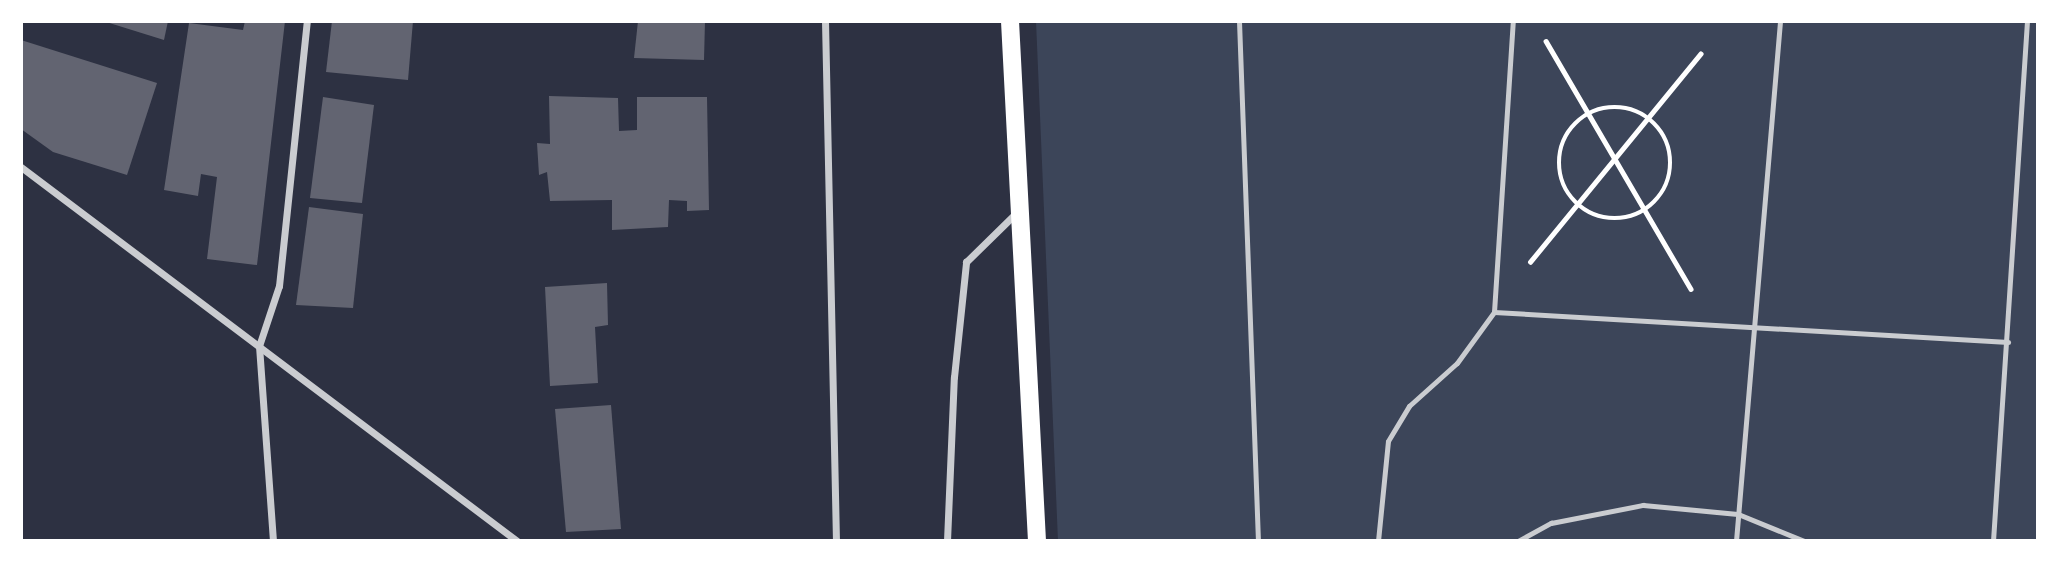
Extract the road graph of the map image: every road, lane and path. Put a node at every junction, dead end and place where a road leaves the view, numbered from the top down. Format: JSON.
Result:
{"nodes":[{"id":1,"x":307,"y":21,"type":"edge"},
{"id":2,"x":825,"y":21,"type":"edge"},
{"id":3,"x":1010,"y":21,"type":"edge"},
{"id":4,"x":1239,"y":21,"type":"edge"},
{"id":5,"x":1513,"y":21,"type":"edge"},
{"id":6,"x":1780,"y":21,"type":"edge"},
{"id":7,"x":2021,"y":21,"type":"edge"},
{"id":8,"x":2027,"y":21,"type":"edge"},
{"id":9,"x":1544,"y":37,"type":"dead end"},
{"id":10,"x":1700,"y":54,"type":"dead end"},
{"id":11,"x":1652,"y":122,"type":"joint"},
{"id":12,"x":21,"y":167,"type":"edge"},
{"id":13,"x":1020,"y":209,"type":"junction"},
{"id":14,"x":1522,"y":272,"type":"dead end"},
{"id":15,"x":1691,"y":289,"type":"dead end"},
{"id":16,"x":1494,"y":312,"type":"junction"},
{"id":17,"x":1756,"y":330,"type":"junction"},
{"id":18,"x":2007,"y":342,"type":"junction"},
{"id":19,"x":258,"y":346,"type":"junction"},
{"id":20,"x":1738,"y":514,"type":"junction"},
{"id":21,"x":273,"y":541,"type":"edge"},
{"id":22,"x":517,"y":541,"type":"edge"},
{"id":23,"x":836,"y":541,"type":"edge"},
{"id":24,"x":947,"y":541,"type":"edge"},
{"id":25,"x":1037,"y":541,"type":"edge"},
{"id":26,"x":1258,"y":541,"type":"edge"},
{"id":27,"x":1378,"y":541,"type":"edge"},
{"id":28,"x":1518,"y":541,"type":"edge"},
{"id":29,"x":1736,"y":541,"type":"edge"},
{"id":30,"x":1804,"y":541,"type":"edge"},
{"id":31,"x":1993,"y":541,"type":"edge"}],
"edges":[{"from":1,"to":19,"type":"street"},
{"from":2,"to":23,"type":"street"},
{"from":3,"to":13,"type":"main road"},
{"from":4,"to":26,"type":"lane"},
{"from":5,"to":16,"type":"lane"},
{"from":6,"to":17,"type":"lane"},
{"from":7,"to":8,"type":"lane"},
{"from":8,"to":18,"type":"lane"},
{"from":9,"to":15,"type":"path"},
{"from":10,"to":14,"type":"path"},
{"from":11,"to":11,"type":"path"},
{"from":12,"to":19,"type":"street"},
{"from":13,"to":24,"type":"street"},
{"from":13,"to":25,"type":"main road"},
{"from":16,"to":17,"type":"lane"},
{"from":16,"to":27,"type":"lane"},
{"from":17,"to":18,"type":"lane"},
{"from":17,"to":20,"type":"lane"},
{"from":18,"to":31,"type":"lane"},
{"from":19,"to":21,"type":"street"},
{"from":19,"to":22,"type":"street"},
{"from":20,"to":28,"type":"lane"},
{"from":20,"to":29,"type":"lane"},
{"from":20,"to":30,"type":"lane"}]}
